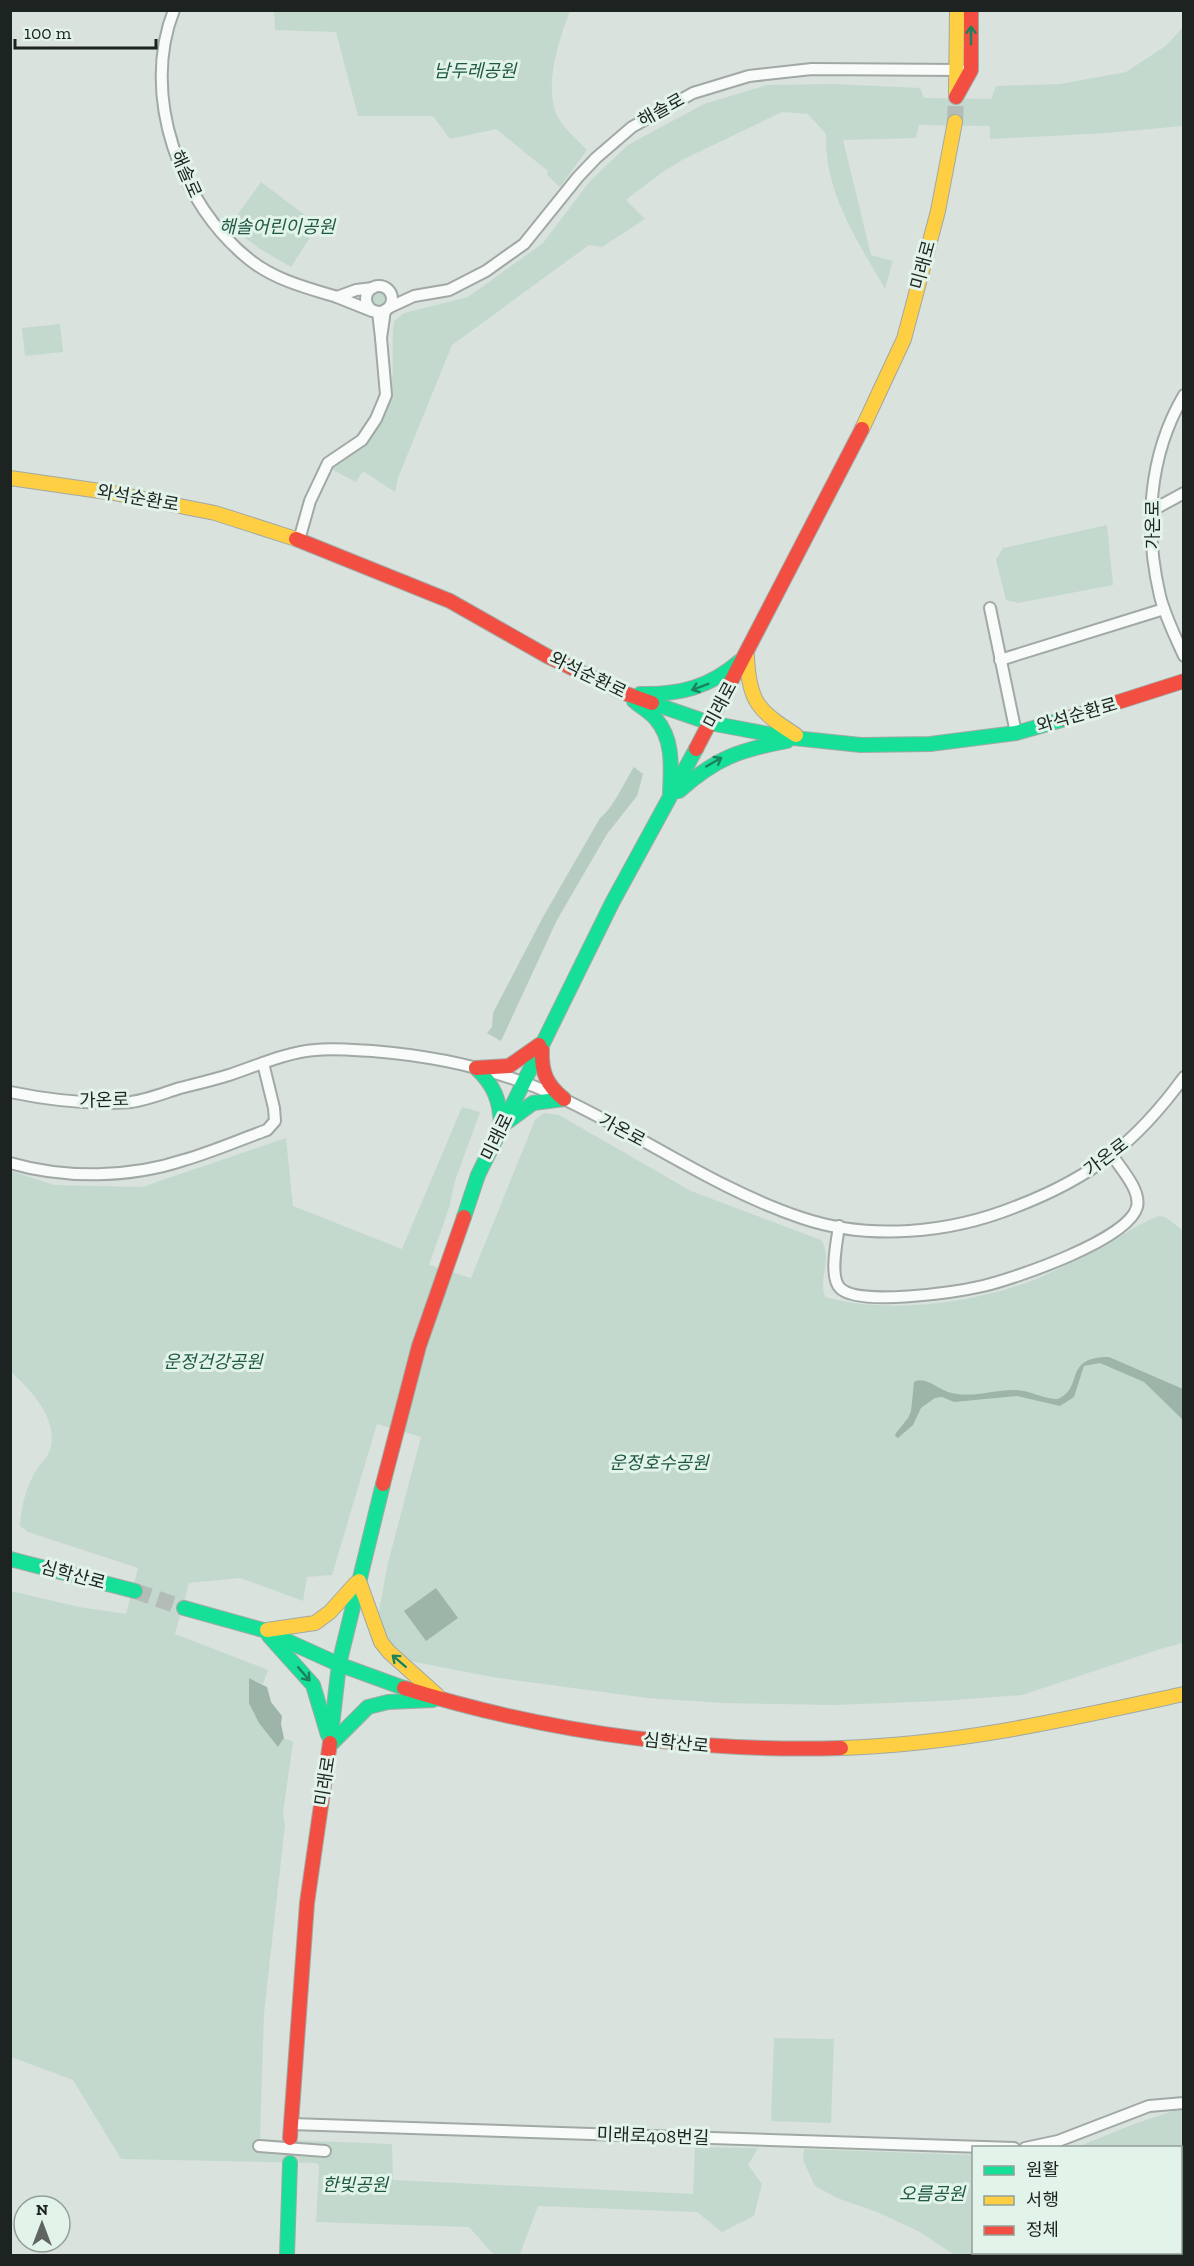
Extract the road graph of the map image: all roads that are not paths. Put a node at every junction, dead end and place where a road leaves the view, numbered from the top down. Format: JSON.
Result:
{"nodes":[{"id":1,"x":174,"y":10,"type":"edge"},
{"id":2,"x":957,"y":10,"type":"edge"},
{"id":3,"x":971,"y":10,"type":"edge"},
{"id":4,"x":964,"y":70,"type":"junction"},
{"id":5,"x":955,"y":122,"type":"tunnel mouth"},
{"id":6,"x":373,"y":288,"type":"junction"},
{"id":7,"x":386,"y":288,"type":"junction"},
{"id":8,"x":414,"y":296,"type":"junction"},
{"id":9,"x":337,"y":297,"type":"junction"},
{"id":10,"x":384,"y":310,"type":"junction"},
{"id":11,"x":1184,"y":395,"type":"edge"},
{"id":12,"x":10,"y":478,"type":"edge"},
{"id":13,"x":1184,"y":493,"type":"edge"},
{"id":14,"x":1151,"y":511,"type":"junction"},
{"id":15,"x":299,"y":540,"type":"junction"},
{"id":16,"x":990,"y":609,"type":"dead end"},
{"id":17,"x":1164,"y":609,"type":"junction"},
{"id":18,"x":747,"y":653,"type":"junction"},
{"id":19,"x":1184,"y":656,"type":"edge"},
{"id":20,"x":1000,"y":660,"type":"junction"},
{"id":21,"x":1184,"y":681,"type":"edge"},
{"id":22,"x":624,"y":693,"type":"junction"},
{"id":23,"x":710,"y":723,"type":"junction"},
{"id":24,"x":1016,"y":733,"type":"junction"},
{"id":25,"x":802,"y":739,"type":"junction"},
{"id":26,"x":669,"y":800,"type":"junction"},
{"id":27,"x":542,"y":1043,"type":"junction"},
{"id":28,"x":263,"y":1063,"type":"junction"},
{"id":29,"x":476,"y":1068,"type":"junction"},
{"id":30,"x":1184,"y":1077,"type":"edge"},
{"id":31,"x":523,"y":1082,"type":"junction"},
{"id":32,"x":10,"y":1092,"type":"edge"},
{"id":33,"x":564,"y":1099,"type":"junction"},
{"id":34,"x":502,"y":1126,"type":"junction"},
{"id":35,"x":1112,"y":1155,"type":"junction"},
{"id":36,"x":10,"y":1163,"type":"edge"},
{"id":37,"x":839,"y":1226,"type":"junction"},
{"id":38,"x":10,"y":1559,"type":"edge"},
{"id":39,"x":358,"y":1580,"type":"junction"},
{"id":40,"x":135,"y":1591,"type":"tunnel mouth"},
{"id":41,"x":184,"y":1608,"type":"tunnel mouth"},
{"id":42,"x":265,"y":1630,"type":"junction"},
{"id":43,"x":339,"y":1664,"type":"junction"},
{"id":44,"x":1184,"y":1694,"type":"edge"},
{"id":45,"x":443,"y":1700,"type":"junction"},
{"id":46,"x":330,"y":1745,"type":"junction"},
{"id":47,"x":1184,"y":2103,"type":"edge"},
{"id":48,"x":291,"y":2131,"type":"joint"},
{"id":49,"x":259,"y":2146,"type":"dead end"},
{"id":50,"x":1034,"y":2146,"type":"edge"},
{"id":51,"x":972,"y":2147,"type":"edge"},
{"id":52,"x":325,"y":2151,"type":"dead end"},
{"id":53,"x":290,"y":2163,"type":"dead end"},
{"id":54,"x":287,"y":2256,"type":"edge"}],
"edges":[{"from":1,"to":9,"type":"street","name":"해솔로"},
{"from":2,"to":4,"type":"main road"},
{"from":4,"to":3,"type":"main road","one_way":true},
{"from":4,"to":8,"type":"street","name":"해솔로"},
{"from":5,"to":18,"type":"main road","name":"미래로"},
{"from":6,"to":7,"type":"street"},
{"from":6,"to":9,"type":"street"},
{"from":6,"to":10,"type":"street"},
{"from":7,"to":8,"type":"street"},
{"from":7,"to":10,"type":"street"},
{"from":8,"to":10,"type":"street"},
{"from":9,"to":10,"type":"street","name":"해솔로"},
{"from":10,"to":15,"type":"street"},
{"from":11,"to":14,"type":"street","name":"가온로"},
{"from":12,"to":15,"type":"main road","name":"와석순환로"},
{"from":13,"to":14,"type":"street"},
{"from":14,"to":17,"type":"street","name":"가온로"},
{"from":15,"to":22,"type":"main road","name":"와석순환로"},
{"from":16,"to":20,"type":"street"},
{"from":17,"to":19,"type":"street","name":"가온로"},
{"from":17,"to":20,"type":"street"},
{"from":18,"to":22,"type":"main road","one_way":true},
{"from":18,"to":23,"type":"main road","name":"미래로"},
{"from":18,"to":25,"type":"main road"},
{"from":20,"to":24,"type":"street"},
{"from":21,"to":24,"type":"main road","name":"와석순환로"},
{"from":22,"to":23,"type":"main road","name":"와석순환로"},
{"from":22,"to":26,"type":"main road"},
{"from":23,"to":25,"type":"main road","name":"와석순환로"},
{"from":23,"to":26,"type":"main road","name":"미래로"},
{"from":24,"to":25,"type":"main road","name":"와석순환로"},
{"from":26,"to":25,"type":"main road","one_way":true},
{"from":26,"to":27,"type":"main road","name":"미래로"},
{"from":27,"to":29,"type":"main road"},
{"from":27,"to":31,"type":"main road","name":"미래로"},
{"from":27,"to":33,"type":"main road"},
{"from":28,"to":29,"type":"street","name":"가온로"},
{"from":28,"to":32,"type":"street","name":"가온로"},
{"from":28,"to":36,"type":"street"},
{"from":29,"to":31,"type":"street","name":"가온로"},
{"from":29,"to":34,"type":"main road"},
{"from":30,"to":35,"type":"street","name":"가온로"},
{"from":31,"to":33,"type":"street","name":"가온로"},
{"from":31,"to":34,"type":"main road","name":"미래로"},
{"from":33,"to":34,"type":"main road"},
{"from":33,"to":37,"type":"street","name":"가온로"},
{"from":34,"to":39,"type":"main road","name":"미래로"},
{"from":35,"to":37,"type":"street","name":"가온로"},
{"from":35,"to":37,"type":"street"},
{"from":38,"to":40,"type":"main road","name":"심학산로"},
{"from":39,"to":42,"type":"main road"},
{"from":39,"to":43,"type":"main road","name":"미래로"},
{"from":45,"to":39,"type":"main road","one_way":true},
{"from":41,"to":42,"type":"main road","name":"심학산로"},
{"from":42,"to":43,"type":"main road","name":"심학산로"},
{"from":42,"to":46,"type":"main road","one_way":true},
{"from":43,"to":45,"type":"main road","name":"심학산로"},
{"from":43,"to":46,"type":"main road","name":"미래로"},
{"from":44,"to":45,"type":"main road","name":"심학산로"},
{"from":45,"to":46,"type":"main road"},
{"from":46,"to":48,"type":"main road","name":"미래로"},
{"from":47,"to":50,"type":"street"},
{"from":48,"to":51,"type":"street","name":"미래로408번길"},
{"from":49,"to":52,"type":"street"},
{"from":53,"to":54,"type":"main road"}]}
